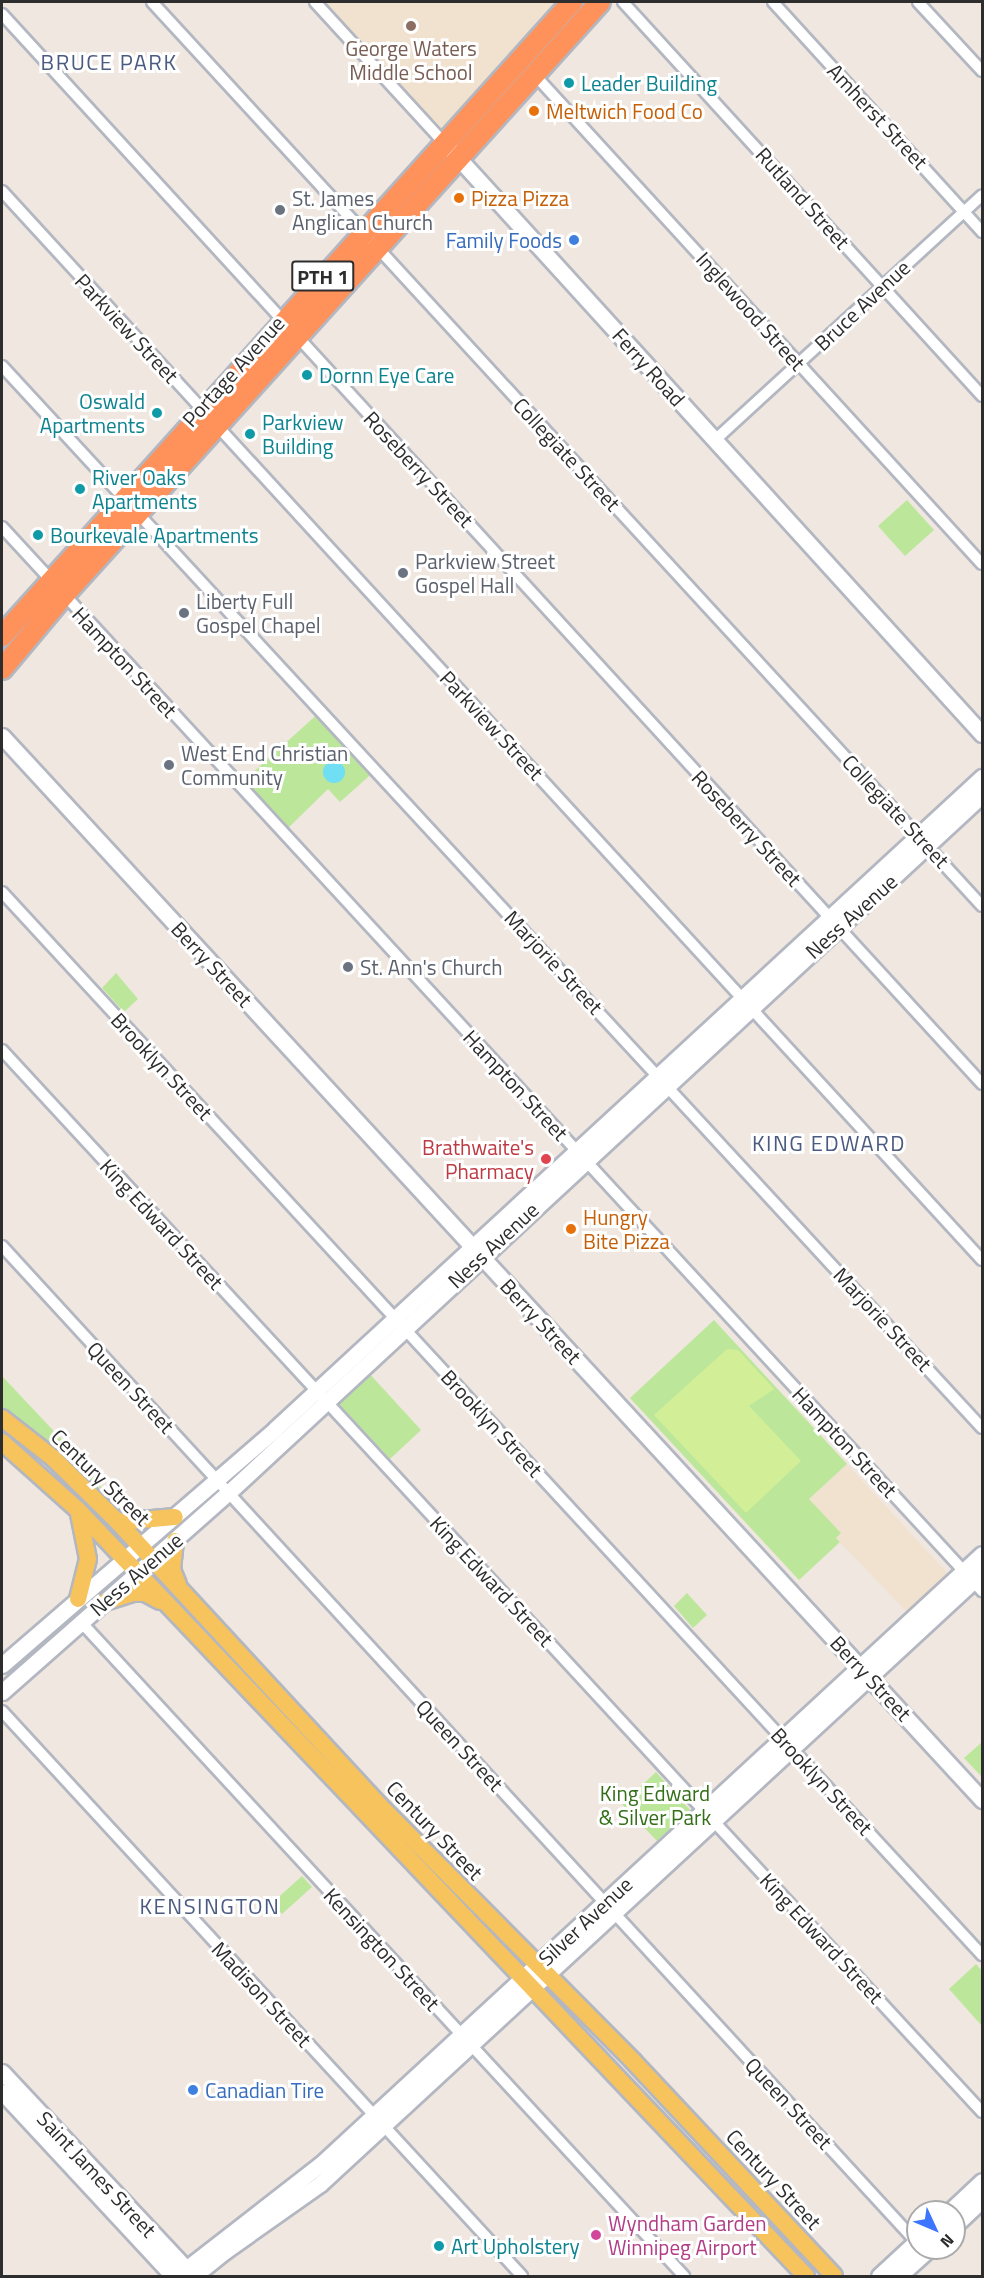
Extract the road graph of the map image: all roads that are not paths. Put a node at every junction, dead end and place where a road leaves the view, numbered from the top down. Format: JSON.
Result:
{"nodes":[{"id":1,"x":152,"y":2,"type":"edge"},
{"id":2,"x":315,"y":2,"type":"edge"},
{"id":3,"x":572,"y":2,"type":"edge"},
{"id":4,"x":600,"y":2,"type":"edge"},
{"id":5,"x":623,"y":2,"type":"edge"},
{"id":6,"x":773,"y":2,"type":"edge"},
{"id":7,"x":918,"y":2,"type":"edge"},
{"id":8,"x":2,"y":14,"type":"edge"},
{"id":9,"x":520,"y":59,"type":"junction"},
{"id":10,"x":982,"y":71,"type":"edge"},
{"id":11,"x":534,"y":74,"type":"junction"},
{"id":12,"x":444,"y":143,"type":"junction"},
{"id":13,"x":458,"y":158,"type":"junction"},
{"id":14,"x":2,"y":191,"type":"edge"},
{"id":15,"x":982,"y":195,"type":"edge"},
{"id":16,"x":964,"y":212,"type":"junction"},
{"id":17,"x":363,"y":232,"type":"junction"},
{"id":18,"x":982,"y":232,"type":"edge"},
{"id":19,"x":377,"y":248,"type":"junction"},
{"id":20,"x":882,"y":287,"type":"junction"},
{"id":21,"x":283,"y":321,"type":"junction"},
{"id":22,"x":297,"y":336,"type":"junction"},
{"id":23,"x":799,"y":363,"type":"junction"},
{"id":24,"x":2,"y":366,"type":"edge"},
{"id":25,"x":982,"y":396,"type":"edge"},
{"id":26,"x":202,"y":409,"type":"junction"},
{"id":27,"x":217,"y":425,"type":"junction"},
{"id":28,"x":715,"y":440,"type":"junction"},
{"id":29,"x":123,"y":498,"type":"junction"},
{"id":30,"x":139,"y":511,"type":"junction"},
{"id":31,"x":2,"y":527,"type":"edge"},
{"id":32,"x":982,"y":564,"type":"edge"},
{"id":33,"x":49,"y":579,"type":"junction"},
{"id":34,"x":64,"y":595,"type":"junction"},
{"id":35,"x":2,"y":636,"type":"edge"},
{"id":36,"x":2,"y":669,"type":"edge"},
{"id":37,"x":982,"y":734,"type":"edge"},
{"id":38,"x":2,"y":736,"type":"edge"},
{"id":39,"x":982,"y":777,"type":"edge"},
{"id":40,"x":982,"y":795,"type":"edge"},
{"id":41,"x":923,"y":841,"type":"junction"},
{"id":42,"x":2,"y":892,"type":"edge"},
{"id":43,"x":982,"y":906,"type":"edge"},
{"id":44,"x":834,"y":923,"type":"junction"},
{"id":45,"x":746,"y":1003,"type":"junction"},
{"id":46,"x":2,"y":1050,"type":"edge"},
{"id":47,"x":663,"y":1080,"type":"junction"},
{"id":48,"x":982,"y":1084,"type":"edge"},
{"id":49,"x":581,"y":1155,"type":"junction"},
{"id":50,"x":2,"y":1246,"type":"edge"},
{"id":51,"x":477,"y":1252,"type":"junction"},
{"id":52,"x":982,"y":1260,"type":"edge"},
{"id":53,"x":399,"y":1323,"type":"junction"},
{"id":54,"x":321,"y":1395,"type":"junction"},
{"id":55,"x":2,"y":1418,"type":"edge"},
{"id":56,"x":982,"y":1428,"type":"edge"},
{"id":57,"x":2,"y":1442,"type":"edge"},
{"id":58,"x":216,"y":1480,"type":"junction"},
{"id":59,"x":228,"y":1493,"type":"junction"},
{"id":60,"x":78,"y":1510,"type":"junction"},
{"id":61,"x":175,"y":1517,"type":"junction"},
{"id":62,"x":118,"y":1522,"type":"junction"},
{"id":63,"x":175,"y":1541,"type":"junction"},
{"id":64,"x":140,"y":1546,"type":"junction"},
{"id":65,"x":982,"y":1554,"type":"edge"},
{"id":66,"x":125,"y":1560,"type":"junction"},
{"id":67,"x":153,"y":1560,"type":"junction"},
{"id":68,"x":138,"y":1573,"type":"junction"},
{"id":69,"x":976,"y":1579,"type":"edge"},
{"id":70,"x":179,"y":1588,"type":"junction"},
{"id":71,"x":78,"y":1599,"type":"junction"},
{"id":72,"x":105,"y":1602,"type":"junction"},
{"id":73,"x":168,"y":1605,"type":"junction"},
{"id":74,"x":81,"y":1622,"type":"junction"},
{"id":75,"x":4,"y":1659,"type":"edge"},
{"id":76,"x":865,"y":1672,"type":"junction"},
{"id":77,"x":2,"y":1692,"type":"edge"},
{"id":78,"x":2,"y":1712,"type":"edge"},
{"id":79,"x":788,"y":1744,"type":"junction"},
{"id":80,"x":982,"y":1800,"type":"edge"},
{"id":81,"x":710,"y":1816,"type":"junction"},
{"id":82,"x":610,"y":1908,"type":"junction"},
{"id":83,"x":982,"y":1955,"type":"edge"},
{"id":84,"x":543,"y":1970,"type":"junction"},
{"id":85,"x":528,"y":1984,"type":"junction"},
{"id":86,"x":466,"y":2040,"type":"junction"},
{"id":87,"x":2,"y":2072,"type":"edge"},
{"id":88,"x":2,"y":2092,"type":"edge"},
{"id":89,"x":982,"y":2112,"type":"edge"},
{"id":90,"x":379,"y":2121,"type":"junction"},
{"id":91,"x":982,"y":2181,"type":"edge"},
{"id":92,"x":961,"y":2200,"type":"edge"},
{"id":93,"x":982,"y":2200,"type":"edge"},
{"id":94,"x":966,"y":2215,"type":"edge"},
{"id":95,"x":239,"y":2224,"type":"junction"},
{"id":96,"x":906,"y":2229,"type":"edge"},
{"id":97,"x":168,"y":2249,"type":"junction"},
{"id":98,"x":906,"y":2258,"type":"edge"},
{"id":99,"x":912,"y":2260,"type":"edge"},
{"id":100,"x":185,"y":2275,"type":"edge"},
{"id":101,"x":522,"y":2277,"type":"edge"},
{"id":102,"x":684,"y":2277,"type":"edge"},
{"id":103,"x":806,"y":2277,"type":"edge"},
{"id":104,"x":834,"y":2277,"type":"edge"},
{"id":105,"x":879,"y":2277,"type":"edge"},
{"id":106,"x":899,"y":2277,"type":"edge"}],
"edges":[{"from":1,"to":17,"type":"street","name":"Collegiate Street"},
{"from":2,"to":12,"type":"street","name":"Ferry Road"},
{"from":3,"to":9,"type":"highway","name":"Portage Avenue","number":"PTH 1"},
{"from":4,"to":11,"type":"highway","name":"Portage Avenue","number":"PTH 1"},
{"from":5,"to":20,"type":"street","name":"Rutland Street"},
{"from":6,"to":16,"type":"street","name":"Amherst Street"},
{"from":7,"to":10,"type":"street"},
{"from":8,"to":21,"type":"street","name":"Roseberry Street"},
{"from":9,"to":11,"type":"street","name":"Inglewood Street"},
{"from":9,"to":12,"type":"highway","name":"Portage Avenue","number":"PTH 1"},
{"from":11,"to":13,"type":"highway","name":"Portage Avenue","number":"PTH 1"},
{"from":11,"to":23,"type":"street","name":"Inglewood Street"},
{"from":12,"to":13,"type":"main road","name":"Ferry Road"},
{"from":12,"to":17,"type":"highway","name":"Portage Avenue","number":"PTH 1"},
{"from":13,"to":19,"type":"highway","name":"Portage Avenue","number":"PTH 1"},
{"from":13,"to":28,"type":"main road","name":"Ferry Road"},
{"from":14,"to":26,"type":"street","name":"Parkview Street"},
{"from":15,"to":16,"type":"street","name":"Bruce Avenue"},
{"from":16,"to":18,"type":"street","name":"Amherst Street"},
{"from":16,"to":20,"type":"street","name":"Bruce Avenue"},
{"from":17,"to":19,"type":"street","name":"Collegiate Street"},
{"from":17,"to":21,"type":"highway","name":"Portage Avenue","number":"PTH 1"},
{"from":19,"to":22,"type":"highway","name":"Portage Avenue","number":"PTH 1"},
{"from":19,"to":41,"type":"street","name":"Collegiate Street"},
{"from":20,"to":23,"type":"street","name":"Bruce Avenue"},
{"from":20,"to":25,"type":"street","name":"Rutland Street"},
{"from":21,"to":22,"type":"street","name":"Roseberry Street"},
{"from":21,"to":26,"type":"highway","name":"Portage Avenue","number":"PTH 1"},
{"from":22,"to":27,"type":"highway","name":"Portage Avenue","number":"PTH 1"},
{"from":22,"to":44,"type":"street","name":"Roseberry Street"},
{"from":23,"to":28,"type":"street","name":"Bruce Avenue"},
{"from":23,"to":32,"type":"street","name":"Inglewood Street"},
{"from":24,"to":29,"type":"street","name":"Marjorie Street"},
{"from":26,"to":27,"type":"street","name":"Parkview Street"},
{"from":26,"to":29,"type":"highway","name":"Portage Avenue","number":"PTH 1"},
{"from":27,"to":30,"type":"highway","name":"Portage Avenue","number":"PTH 1"},
{"from":27,"to":45,"type":"street","name":"Parkview Street"},
{"from":28,"to":37,"type":"main road","name":"Ferry Road"},
{"from":29,"to":30,"type":"street","name":"Marjorie Street"},
{"from":29,"to":33,"type":"highway","name":"Portage Avenue","number":"PTH 1"},
{"from":30,"to":34,"type":"highway","name":"Portage Avenue","number":"PTH 1"},
{"from":30,"to":47,"type":"street","name":"Marjorie Street"},
{"from":31,"to":33,"type":"street","name":"Hampton Street"},
{"from":33,"to":34,"type":"street","name":"Hampton Street"},
{"from":33,"to":35,"type":"highway","name":"Portage Avenue","number":"PTH 1"},
{"from":34,"to":36,"type":"highway","name":"Portage Avenue","number":"PTH 1"},
{"from":34,"to":49,"type":"street","name":"Hampton Street"},
{"from":38,"to":51,"type":"main road","name":"Berry Street"},
{"from":39,"to":41,"type":"main road","name":"Ness Avenue"},
{"from":40,"to":41,"type":"main road","name":"Ness Avenue"},
{"from":41,"to":43,"type":"street","name":"Collegiate Street"},
{"from":41,"to":44,"type":"main road","name":"Ness Avenue"},
{"from":42,"to":53,"type":"street","name":"Brooklyn Street"},
{"from":44,"to":45,"type":"main road","name":"Ness Avenue"},
{"from":44,"to":48,"type":"street","name":"Roseberry Street"},
{"from":45,"to":47,"type":"main road","name":"Ness Avenue"},
{"from":45,"to":52,"type":"street","name":"Parkview Street"},
{"from":46,"to":54,"type":"street","name":"King Edward Street"},
{"from":47,"to":49,"type":"main road","name":"Ness Avenue"},
{"from":47,"to":56,"type":"street","name":"Marjorie Street"},
{"from":49,"to":51,"type":"main road","name":"Ness Avenue"},
{"from":49,"to":69,"type":"street","name":"Hampton Street"},
{"from":50,"to":58,"type":"street","name":"Queen Street"},
{"from":51,"to":53,"type":"main road","name":"Ness Avenue"},
{"from":51,"to":76,"type":"main road","name":"Berry Street"},
{"from":53,"to":54,"type":"main road","name":"Ness Avenue"},
{"from":53,"to":79,"type":"street","name":"Brooklyn Street"},
{"from":54,"to":58,"type":"main road","name":"Ness Avenue"},
{"from":54,"to":59,"type":"main road","name":"Ness Avenue"},
{"from":54,"to":81,"type":"street","name":"King Edward Street"},
{"from":55,"to":62,"type":"main road","name":"Century Street"},
{"from":57,"to":60,"type":"main road","name":"Century Street"},
{"from":58,"to":59,"type":"street","name":"Queen Street"},
{"from":58,"to":61,"type":"main road","name":"Ness Avenue"},
{"from":59,"to":63,"type":"main road","name":"Ness Avenue"},
{"from":59,"to":82,"type":"street","name":"Queen Street"},
{"from":60,"to":66,"type":"main road","name":"Century Street"},
{"from":60,"to":71,"type":"main road"},
{"from":61,"to":62,"type":"main road"},
{"from":61,"to":64,"type":"main road","name":"Ness Avenue"},
{"from":62,"to":64,"type":"main road","name":"Century Street"},
{"from":63,"to":67,"type":"main road","name":"Ness Avenue"},
{"from":63,"to":70,"type":"main road"},
{"from":64,"to":66,"type":"main road","name":"Ness Avenue"},
{"from":64,"to":67,"type":"main road","name":"Century Street"},
{"from":65,"to":69,"type":"main road","name":"Silver Avenue"},
{"from":66,"to":68,"type":"main road","name":"Century Street"},
{"from":66,"to":71,"type":"main road","name":"Ness Avenue"},
{"from":67,"to":68,"type":"main road","name":"Ness Avenue"},
{"from":67,"to":70,"type":"main road","name":"Century Street"},
{"from":68,"to":72,"type":"main road","name":"Ness Avenue"},
{"from":68,"to":73,"type":"main road","name":"Century Street"},
{"from":69,"to":76,"type":"main road","name":"Silver Avenue"},
{"from":70,"to":84,"type":"main road","name":"Century Street"},
{"from":71,"to":75,"type":"main road","name":"Ness Avenue"},
{"from":72,"to":73,"type":"main road"},
{"from":72,"to":74,"type":"main road","name":"Ness Avenue"},
{"from":73,"to":85,"type":"main road","name":"Century Street"},
{"from":74,"to":77,"type":"main road","name":"Ness Avenue"},
{"from":74,"to":86,"type":"street","name":"Kensington Street"},
{"from":76,"to":79,"type":"main road","name":"Silver Avenue"},
{"from":76,"to":80,"type":"main road","name":"Berry Street"},
{"from":78,"to":90,"type":"street","name":"Madison Street"},
{"from":79,"to":81,"type":"main road","name":"Silver Avenue"},
{"from":79,"to":83,"type":"street","name":"Brooklyn Street"},
{"from":81,"to":82,"type":"main road","name":"Silver Avenue"},
{"from":81,"to":89,"type":"street","name":"King Edward Street"},
{"from":82,"to":84,"type":"main road","name":"Silver Avenue"},
{"from":82,"to":96,"type":"street","name":"Queen Street"},
{"from":84,"to":85,"type":"main road","name":"Silver Avenue"},
{"from":84,"to":104,"type":"main road","name":"Century Street"},
{"from":85,"to":86,"type":"main road","name":"Silver Avenue"},
{"from":85,"to":103,"type":"main road","name":"Century Street"},
{"from":86,"to":90,"type":"main road","name":"Silver Avenue"},
{"from":86,"to":102,"type":"street","name":"Kensington Street"},
{"from":87,"to":97,"type":"main road","name":"Saint James Street"},
{"from":88,"to":100,"type":"main road","name":"Saint James Street"},
{"from":90,"to":95,"type":"main road","name":"Silver Avenue"},
{"from":90,"to":100,"type":"main road","name":"Silver Avenue"},
{"from":90,"to":101,"type":"street","name":"Madison Street"},
{"from":91,"to":92,"type":"main road"},
{"from":93,"to":94,"type":"main road"},
{"from":95,"to":97,"type":"main road"},
{"from":95,"to":100,"type":"main road","name":"Silver Avenue"},
{"from":97,"to":100,"type":"main road","name":"Saint James Street"},
{"from":98,"to":105,"type":"main road"},
{"from":99,"to":106,"type":"main road"}]}
